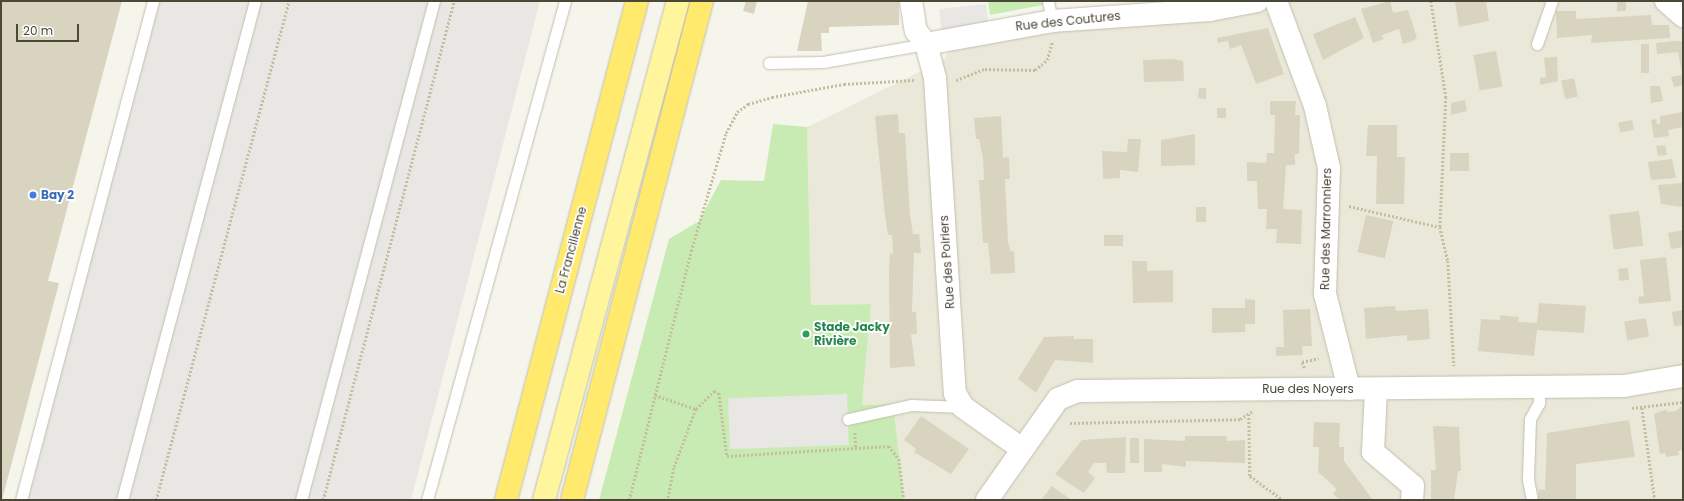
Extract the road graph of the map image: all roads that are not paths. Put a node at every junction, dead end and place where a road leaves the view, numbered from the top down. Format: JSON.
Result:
{"nodes":[{"id":1,"x":153,"y":1,"type":"edge"},
{"id":2,"x":255,"y":1,"type":"edge"},
{"id":3,"x":434,"y":1,"type":"edge"},
{"id":4,"x":565,"y":1,"type":"edge"},
{"id":5,"x":637,"y":1,"type":"edge"},
{"id":6,"x":678,"y":1,"type":"edge"},
{"id":7,"x":702,"y":1,"type":"edge"},
{"id":8,"x":911,"y":1,"type":"edge"},
{"id":9,"x":1257,"y":1,"type":"edge"},
{"id":10,"x":1276,"y":1,"type":"edge"},
{"id":11,"x":1552,"y":1,"type":"edge"},
{"id":12,"x":1666,"y":1,"type":"edge"},
{"id":13,"x":1208,"y":5,"type":"edge"},
{"id":14,"x":1050,"y":11,"type":"edge"},
{"id":15,"x":1683,"y":16,"type":"edge"},
{"id":16,"x":926,"y":44,"type":"junction"},
{"id":17,"x":1537,"y":44,"type":"dead end"},
{"id":18,"x":769,"y":63,"type":"dead end"},
{"id":19,"x":1683,"y":376,"type":"edge"},
{"id":20,"x":1539,"y":388,"type":"junction"},
{"id":21,"x":1349,"y":389,"type":"junction"},
{"id":22,"x":1376,"y":390,"type":"junction"},
{"id":23,"x":963,"y":407,"type":"junction"},
{"id":24,"x":848,"y":419,"type":"dead end"},
{"id":25,"x":1022,"y":449,"type":"junction"},
{"id":26,"x":21,"y":500,"type":"edge"},
{"id":27,"x":122,"y":500,"type":"edge"},
{"id":28,"x":301,"y":500,"type":"edge"},
{"id":29,"x":427,"y":500,"type":"edge"},
{"id":30,"x":506,"y":500,"type":"edge"},
{"id":31,"x":544,"y":500,"type":"edge"},
{"id":32,"x":572,"y":500,"type":"edge"},
{"id":33,"x":987,"y":500,"type":"edge"},
{"id":34,"x":1412,"y":500,"type":"edge"},
{"id":35,"x":1532,"y":500,"type":"edge"}],
"edges":[{"from":1,"to":26,"type":"lane"},
{"from":2,"to":27,"type":"lane"},
{"from":3,"to":28,"type":"lane"},
{"from":4,"to":29,"type":"lane"},
{"from":5,"to":30,"type":"highway","name":"La Francilienne"},
{"from":6,"to":31,"type":"main road"},
{"from":7,"to":32,"type":"highway"},
{"from":8,"to":16,"type":"street"},
{"from":9,"to":13,"type":"street","name":"Rue des Coutures"},
{"from":10,"to":21,"type":"street","name":"Rue des Marronniers"},
{"from":11,"to":17,"type":"lane"},
{"from":12,"to":15,"type":"street"},
{"from":13,"to":14,"type":"street","name":"Rue des Coutures"},
{"from":14,"to":16,"type":"street","name":"Rue des Coutures"},
{"from":16,"to":18,"type":"lane"},
{"from":16,"to":23,"type":"street","name":"Rue des Poiriers"},
{"from":19,"to":20,"type":"street","name":"Rue des Noyers"},
{"from":20,"to":22,"type":"street","name":"Rue des Noyers"},
{"from":20,"to":35,"type":"lane"},
{"from":21,"to":22,"type":"street","name":"Rue des Noyers"},
{"from":21,"to":25,"type":"street","name":"Rue des Noyers"},
{"from":22,"to":34,"type":"street"},
{"from":23,"to":24,"type":"lane"},
{"from":23,"to":25,"type":"street","name":"Rue des Poiriers"},
{"from":25,"to":33,"type":"street","name":"Rue des Noyers"}]}
